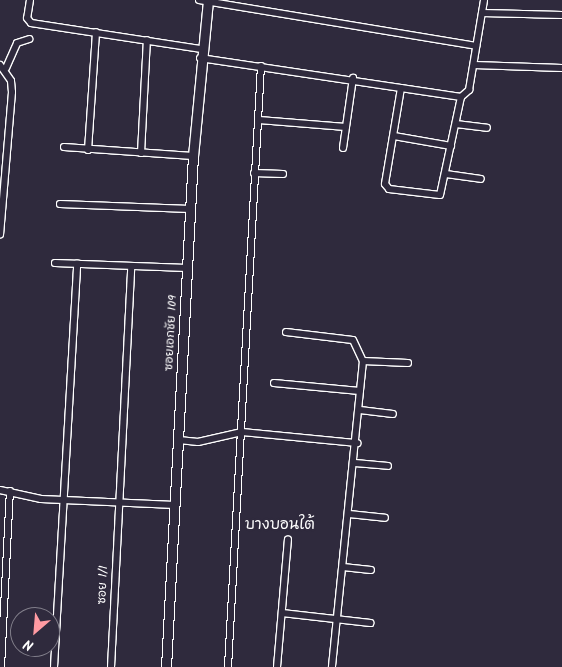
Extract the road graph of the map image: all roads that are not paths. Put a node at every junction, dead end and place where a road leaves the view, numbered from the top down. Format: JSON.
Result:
{"nodes":[{"id":1,"x":30,"y":0,"type":"edge"},
{"id":2,"x":484,"y":0,"type":"edge"},
{"id":3,"x":205,"y":1,"type":"edge"},
{"id":4,"x":482,"y":13,"type":"junction"},
{"id":5,"x":562,"y":16,"type":"edge"},
{"id":6,"x":96,"y":32,"type":"junction"},
{"id":7,"x":29,"y":39,"type":"dead end"},
{"id":8,"x":147,"y":40,"type":"junction"},
{"id":9,"x":476,"y":46,"type":"junction"},
{"id":10,"x":200,"y":53,"type":"junction"},
{"id":11,"x":474,"y":65,"type":"junction"},
{"id":12,"x":261,"y":66,"type":"junction"},
{"id":13,"x":3,"y":67,"type":"edge"},
{"id":14,"x":562,"y":68,"type":"edge"},
{"id":15,"x":353,"y":78,"type":"junction"},
{"id":16,"x":401,"y":88,"type":"junction"},
{"id":17,"x":461,"y":98,"type":"junction"},
{"id":18,"x":258,"y":120,"type":"junction"},
{"id":19,"x":456,"y":124,"type":"junction"},
{"id":20,"x":346,"y":127,"type":"junction"},
{"id":21,"x":487,"y":128,"type":"dead end"},
{"id":22,"x":394,"y":136,"type":"junction"},
{"id":23,"x":451,"y":146,"type":"junction"},
{"id":24,"x":64,"y":147,"type":"dead end"},
{"id":25,"x":343,"y":148,"type":"dead end"},
{"id":26,"x":88,"y":150,"type":"junction"},
{"id":27,"x":141,"y":153,"type":"junction"},
{"id":28,"x":193,"y":156,"type":"junction"},
{"id":29,"x":254,"y":172,"type":"junction"},
{"id":30,"x":283,"y":174,"type":"dead end"},
{"id":31,"x":446,"y":174,"type":"junction"},
{"id":32,"x":481,"y":179,"type":"dead end"},
{"id":33,"x":60,"y":204,"type":"dead end"},
{"id":34,"x":190,"y":209,"type":"junction"},
{"id":35,"x":1,"y":216,"type":"edge"},
{"id":36,"x":0,"y":234,"type":"edge"},
{"id":37,"x":56,"y":262,"type":"dead end"},
{"id":38,"x":77,"y":264,"type":"junction"},
{"id":39,"x":131,"y":266,"type":"junction"},
{"id":40,"x":187,"y":268,"type":"junction"},
{"id":41,"x":286,"y":332,"type":"dead end"},
{"id":42,"x":363,"y":361,"type":"junction"},
{"id":43,"x":408,"y":362,"type":"dead end"},
{"id":44,"x":274,"y":383,"type":"dead end"},
{"id":45,"x":360,"y":391,"type":"junction"},
{"id":46,"x":360,"y":410,"type":"junction"},
{"id":47,"x":393,"y":414,"type":"dead end"},
{"id":48,"x":242,"y":432,"type":"junction"},
{"id":49,"x":179,"y":440,"type":"junction"},
{"id":50,"x":357,"y":443,"type":"junction"},
{"id":51,"x":355,"y":463,"type":"junction"},
{"id":52,"x":388,"y":466,"type":"dead end"},
{"id":53,"x":0,"y":490,"type":"edge"},
{"id":54,"x":10,"y":491,"type":"junction"},
{"id":55,"x":67,"y":501,"type":"junction"},
{"id":56,"x":118,"y":504,"type":"junction"},
{"id":57,"x":175,"y":506,"type":"junction"},
{"id":58,"x":349,"y":514,"type":"junction"},
{"id":59,"x":385,"y":518,"type":"dead end"},
{"id":60,"x":288,"y":539,"type":"dead end"},
{"id":61,"x":0,"y":544,"type":"edge"},
{"id":62,"x":8,"y":545,"type":"junction"},
{"id":63,"x":343,"y":567,"type":"junction"},
{"id":64,"x":371,"y":570,"type":"dead end"},
{"id":65,"x":2,"y":598,"type":"edge"},
{"id":66,"x":282,"y":613,"type":"junction"},
{"id":67,"x":335,"y":618,"type":"junction"},
{"id":68,"x":370,"y":623,"type":"dead end"},
{"id":69,"x":1,"y":650,"type":"edge"},
{"id":70,"x":1,"y":667,"type":"edge"},
{"id":71,"x":54,"y":667,"type":"edge"},
{"id":72,"x":111,"y":667,"type":"edge"},
{"id":73,"x":166,"y":667,"type":"edge"},
{"id":74,"x":228,"y":667,"type":"edge"},
{"id":75,"x":277,"y":667,"type":"edge"},
{"id":76,"x":332,"y":667,"type":"edge"}],
"edges":[{"from":1,"to":6,"type":"street"},
{"from":2,"to":4,"type":"street"},
{"from":3,"to":9,"type":"street"},
{"from":3,"to":10,"type":"street","name":"ซอยเอกชัย 109"},
{"from":4,"to":5,"type":"street"},
{"from":4,"to":9,"type":"street"},
{"from":6,"to":8,"type":"street"},
{"from":6,"to":26,"type":"street"},
{"from":7,"to":13,"type":"street"},
{"from":8,"to":10,"type":"street"},
{"from":8,"to":27,"type":"street"},
{"from":9,"to":11,"type":"street"},
{"from":10,"to":12,"type":"street"},
{"from":10,"to":28,"type":"street","name":"ซอยเอกชัย 109"},
{"from":11,"to":14,"type":"street"},
{"from":11,"to":17,"type":"street"},
{"from":12,"to":15,"type":"street"},
{"from":12,"to":18,"type":"street"},
{"from":13,"to":35,"type":"street"},
{"from":15,"to":16,"type":"street"},
{"from":15,"to":20,"type":"street"},
{"from":16,"to":17,"type":"street"},
{"from":16,"to":22,"type":"street"},
{"from":17,"to":19,"type":"street"},
{"from":18,"to":20,"type":"street"},
{"from":18,"to":29,"type":"street"},
{"from":19,"to":21,"type":"street"},
{"from":19,"to":23,"type":"street"},
{"from":20,"to":25,"type":"street"},
{"from":22,"to":23,"type":"street"},
{"from":22,"to":31,"type":"street"},
{"from":23,"to":31,"type":"street"},
{"from":24,"to":26,"type":"street"},
{"from":26,"to":27,"type":"street"},
{"from":27,"to":28,"type":"street"},
{"from":28,"to":34,"type":"street","name":"ซอยเอกชัย 109"},
{"from":29,"to":30,"type":"street"},
{"from":29,"to":48,"type":"street"},
{"from":31,"to":32,"type":"street"},
{"from":33,"to":34,"type":"street"},
{"from":34,"to":40,"type":"street","name":"ซอยเอกชัย 109"},
{"from":35,"to":36,"type":"street"},
{"from":37,"to":38,"type":"street"},
{"from":38,"to":39,"type":"street"},
{"from":38,"to":55,"type":"street"},
{"from":39,"to":40,"type":"street"},
{"from":39,"to":56,"type":"street","name":"ซอย 1/1"},
{"from":40,"to":49,"type":"street","name":"ซอยเอกชัย 109"},
{"from":41,"to":42,"type":"street"},
{"from":42,"to":43,"type":"street"},
{"from":42,"to":45,"type":"street"},
{"from":44,"to":45,"type":"street"},
{"from":45,"to":46,"type":"street"},
{"from":46,"to":47,"type":"street"},
{"from":46,"to":50,"type":"street"},
{"from":48,"to":49,"type":"street"},
{"from":48,"to":50,"type":"street"},
{"from":48,"to":74,"type":"street"},
{"from":49,"to":57,"type":"street","name":"ซอยเอกชัย 109"},
{"from":50,"to":51,"type":"street"},
{"from":51,"to":52,"type":"street"},
{"from":51,"to":58,"type":"street"},
{"from":53,"to":54,"type":"street"},
{"from":54,"to":55,"type":"street"},
{"from":54,"to":62,"type":"street"},
{"from":55,"to":56,"type":"street"},
{"from":55,"to":71,"type":"street"},
{"from":56,"to":57,"type":"street"},
{"from":56,"to":72,"type":"street","name":"ซอย 1/1"},
{"from":57,"to":73,"type":"street","name":"ซอยเอกชัย 109"},
{"from":58,"to":59,"type":"street"},
{"from":58,"to":63,"type":"street"},
{"from":60,"to":66,"type":"street"},
{"from":61,"to":62,"type":"street"},
{"from":62,"to":65,"type":"street"},
{"from":63,"to":64,"type":"street"},
{"from":63,"to":67,"type":"street"},
{"from":65,"to":69,"type":"street"},
{"from":66,"to":67,"type":"street"},
{"from":66,"to":75,"type":"street"},
{"from":67,"to":68,"type":"street"},
{"from":67,"to":76,"type":"street"},
{"from":69,"to":70,"type":"street"}]}
